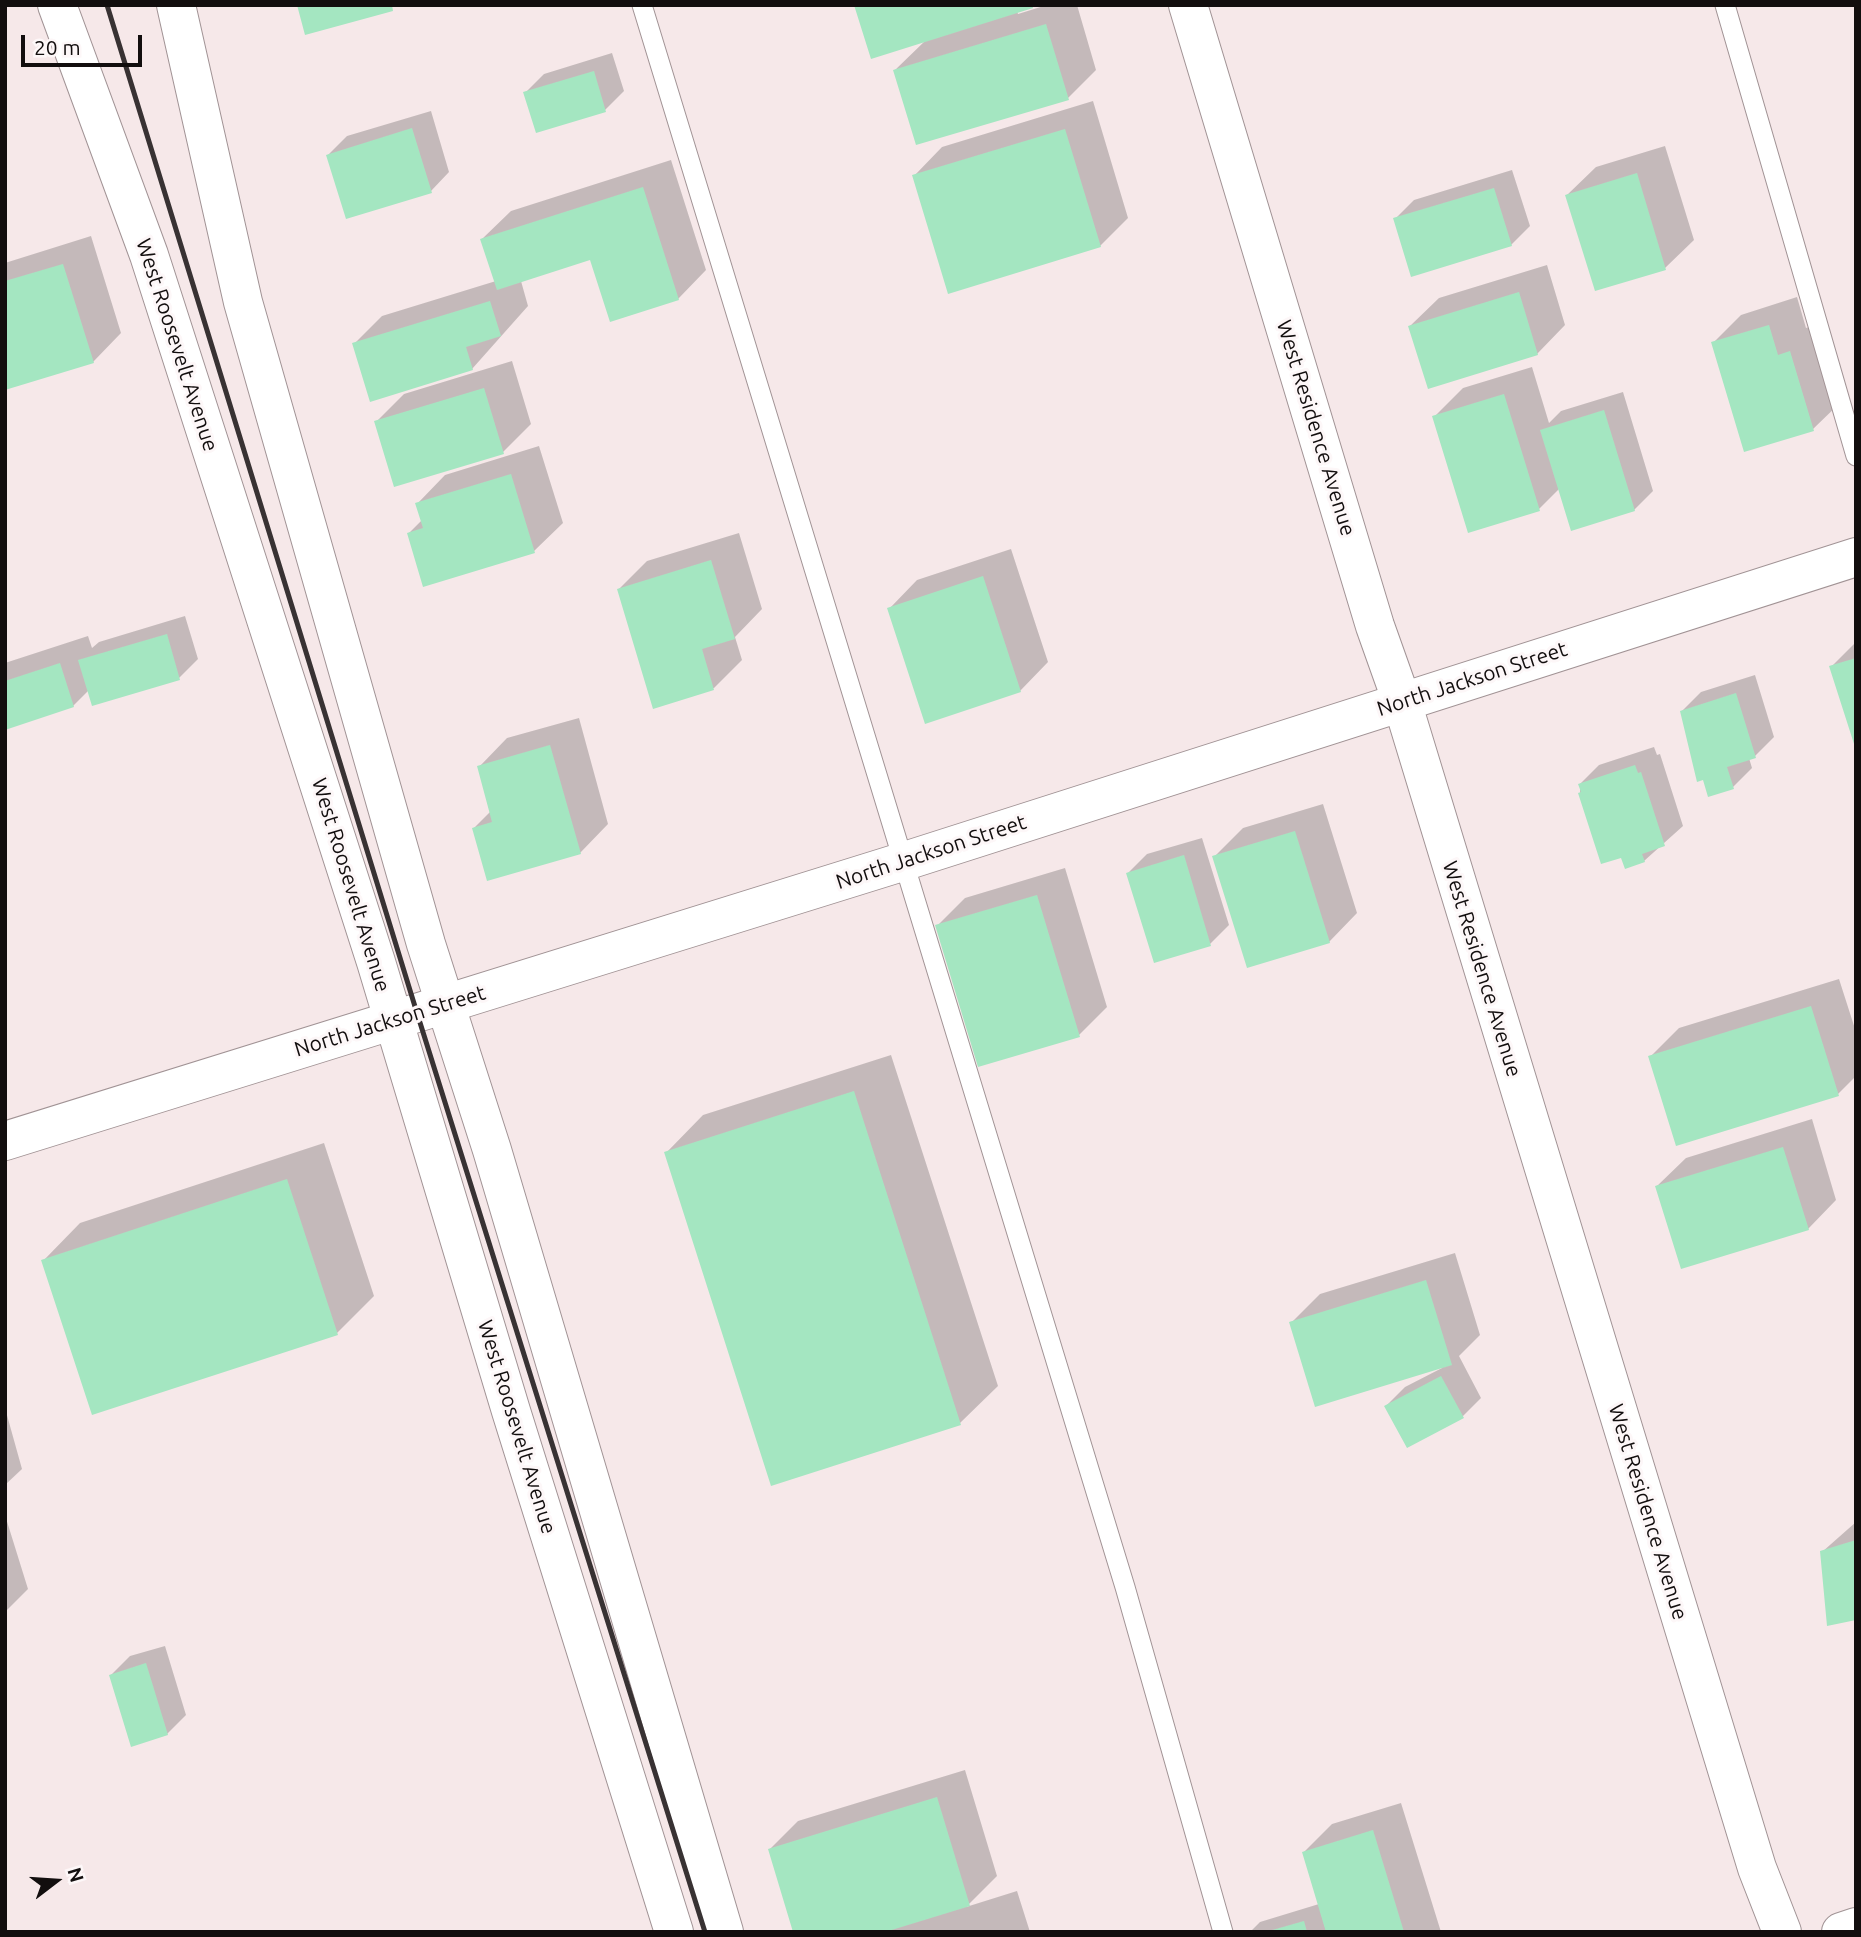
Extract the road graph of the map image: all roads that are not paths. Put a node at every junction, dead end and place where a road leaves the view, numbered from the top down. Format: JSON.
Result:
{"nodes":[{"id":1,"x":57,"y":5,"type":"edge"},
{"id":2,"x":176,"y":5,"type":"edge"},
{"id":3,"x":642,"y":5,"type":"edge"},
{"id":4,"x":1188,"y":5,"type":"edge"},
{"id":5,"x":1726,"y":5,"type":"edge"},
{"id":6,"x":1856,"y":456,"type":"edge"},
{"id":7,"x":1856,"y":557,"type":"edge"},
{"id":8,"x":1402,"y":702,"type":"junction"},
{"id":9,"x":905,"y":861,"type":"junction"},
{"id":10,"x":446,"y":1003,"type":"junction"},
{"id":11,"x":392,"y":1019,"type":"junction"},
{"id":12,"x":5,"y":1141,"type":"edge"},
{"id":13,"x":1856,"y":1927,"type":"edge"},
{"id":14,"x":674,"y":1932,"type":"edge"},
{"id":15,"x":724,"y":1932,"type":"edge"},
{"id":16,"x":1223,"y":1932,"type":"edge"},
{"id":17,"x":1782,"y":1932,"type":"edge"},
{"id":18,"x":1841,"y":1932,"type":"edge"}],
"edges":[{"from":1,"to":11,"type":"street","name":"West Roosevelt Avenue"},
{"from":2,"to":10,"type":"street"},
{"from":3,"to":9,"type":"lane"},
{"from":4,"to":8,"type":"street","name":"West Residence Avenue"},
{"from":5,"to":6,"type":"lane"},
{"from":7,"to":8,"type":"street","name":"North Jackson Street"},
{"from":8,"to":9,"type":"street","name":"North Jackson Street"},
{"from":8,"to":17,"type":"street","name":"West Residence Avenue"},
{"from":9,"to":10,"type":"street","name":"North Jackson Street"},
{"from":9,"to":16,"type":"lane"},
{"from":10,"to":11,"type":"street","name":"North Jackson Street"},
{"from":10,"to":15,"type":"street"},
{"from":11,"to":12,"type":"street","name":"North Jackson Street"},
{"from":11,"to":14,"type":"street","name":"West Roosevelt Avenue"},
{"from":13,"to":18,"type":"street"}]}
